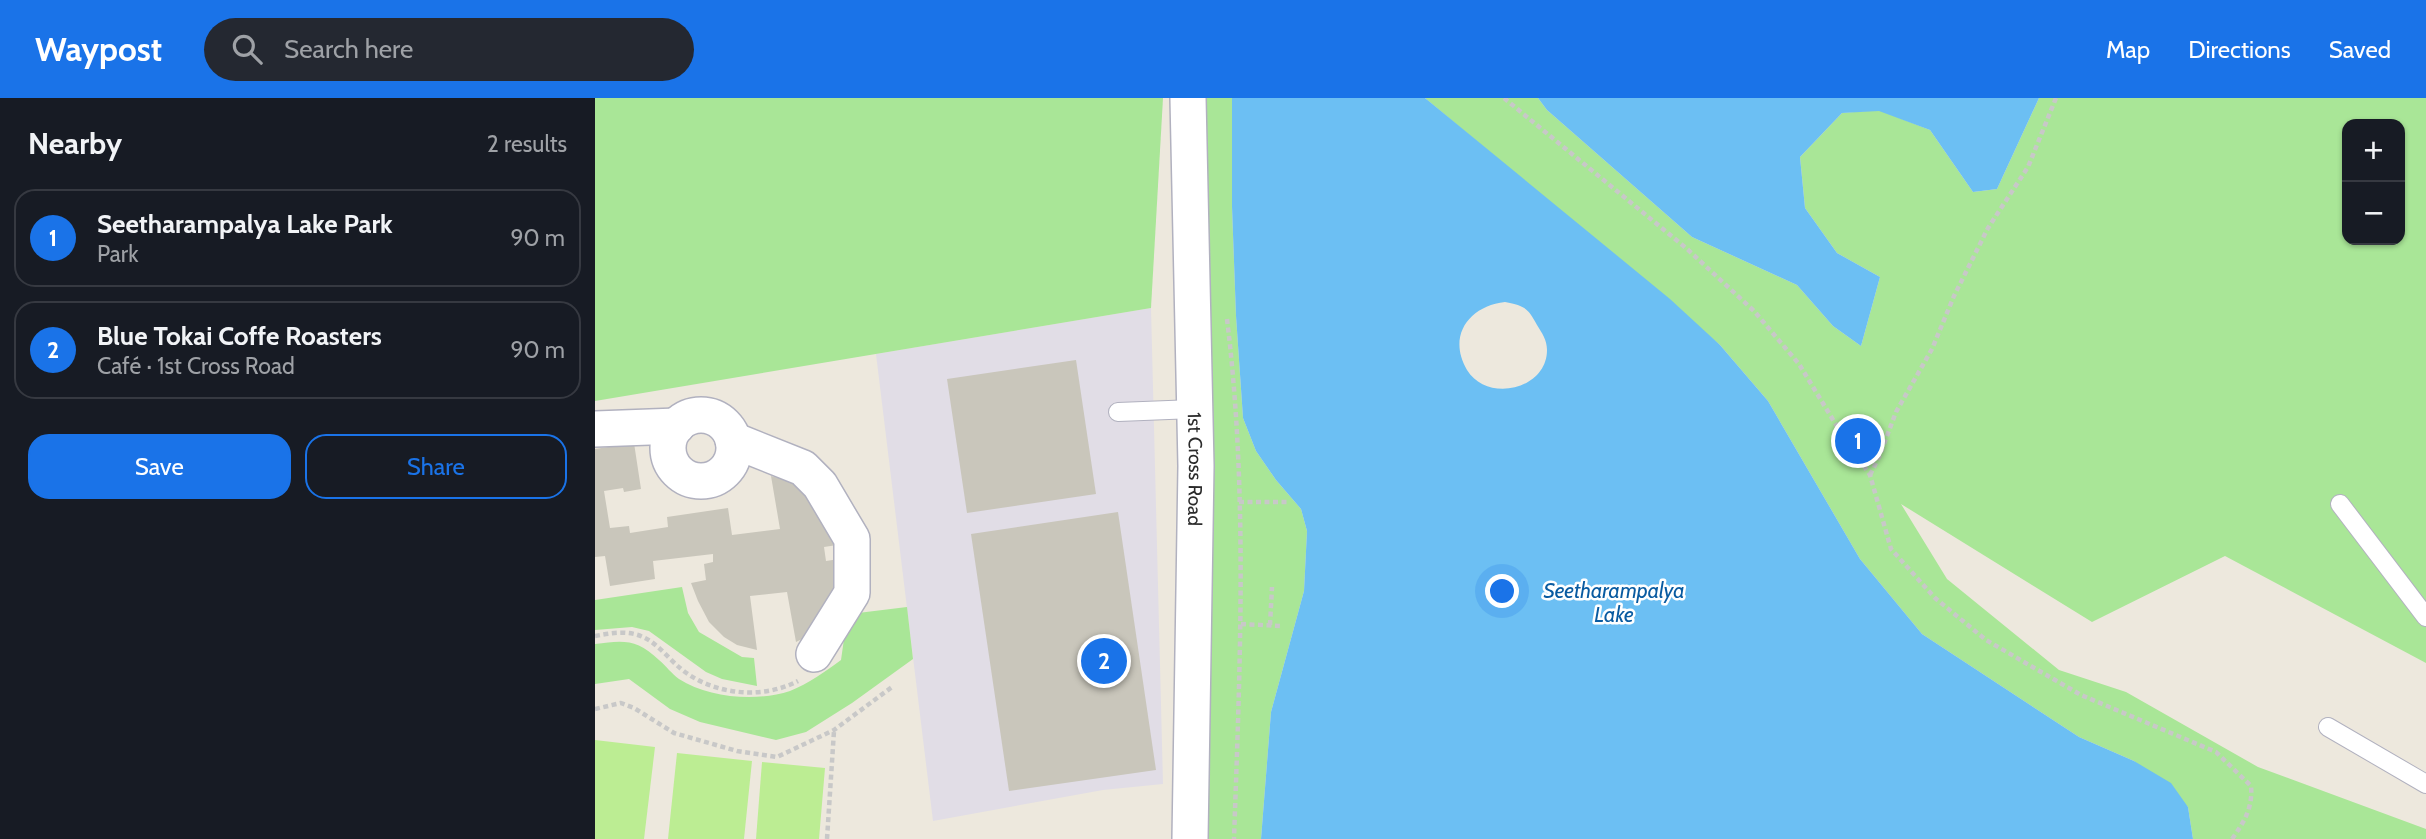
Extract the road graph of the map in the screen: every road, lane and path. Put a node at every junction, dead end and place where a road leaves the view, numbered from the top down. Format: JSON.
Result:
{"nodes":[{"id":1,"x":1188,"y":98,"type":"edge"},
{"id":2,"x":1504,"y":98,"type":"edge"},
{"id":3,"x":2056,"y":98,"type":"edge"},
{"id":4,"x":1233,"y":369,"type":"dead end"},
{"id":5,"x":1194,"y":409,"type":"junction"},
{"id":6,"x":1118,"y":412,"type":"dead end"},
{"id":7,"x":677,"y":426,"type":"junction"},
{"id":8,"x":595,"y":429,"type":"edge"},
{"id":9,"x":733,"y":440,"type":"junction"},
{"id":10,"x":1870,"y":475,"type":"junction"},
{"id":11,"x":1239,"y":502,"type":"junction"},
{"id":12,"x":1290,"y":502,"type":"dead end"},
{"id":13,"x":2340,"y":504,"type":"dead end"},
{"id":14,"x":1272,"y":587,"type":"dead end"},
{"id":15,"x":2426,"y":617,"type":"edge"},
{"id":16,"x":1241,"y":624,"type":"junction"},
{"id":17,"x":1270,"y":625,"type":"junction"},
{"id":18,"x":1280,"y":626,"type":"dead end"},
{"id":19,"x":595,"y":636,"type":"edge"},
{"id":20,"x":814,"y":654,"type":"joint"},
{"id":21,"x":892,"y":687,"type":"dead end"},
{"id":22,"x":595,"y":709,"type":"edge"},
{"id":23,"x":2328,"y":727,"type":"dead end"},
{"id":24,"x":834,"y":730,"type":"junction"},
{"id":25,"x":2426,"y":785,"type":"edge"},
{"id":26,"x":827,"y":839,"type":"edge"},
{"id":27,"x":1190,"y":839,"type":"edge"},
{"id":28,"x":1234,"y":839,"type":"edge"},
{"id":29,"x":2232,"y":839,"type":"edge"}],
"edges":[{"from":1,"to":5,"type":"street","name":"1st Cross Road"},
{"from":2,"to":10,"type":"path"},
{"from":3,"to":10,"type":"path"},
{"from":4,"to":11,"type":"path"},
{"from":5,"to":6,"type":"lane"},
{"from":5,"to":27,"type":"street","name":"1st Cross Road"},
{"from":7,"to":8,"type":"street"},
{"from":7,"to":9,"type":"street"},
{"from":7,"to":9,"type":"street"},
{"from":9,"to":20,"type":"street"},
{"from":10,"to":29,"type":"path"},
{"from":11,"to":12,"type":"path"},
{"from":11,"to":16,"type":"path"},
{"from":13,"to":15,"type":"lane"},
{"from":14,"to":17,"type":"path"},
{"from":16,"to":17,"type":"path"},
{"from":16,"to":28,"type":"path"},
{"from":17,"to":18,"type":"path"},
{"from":19,"to":20,"type":"path"},
{"from":21,"to":24,"type":"path"},
{"from":22,"to":24,"type":"path"},
{"from":23,"to":25,"type":"lane"},
{"from":24,"to":26,"type":"path"}]}
